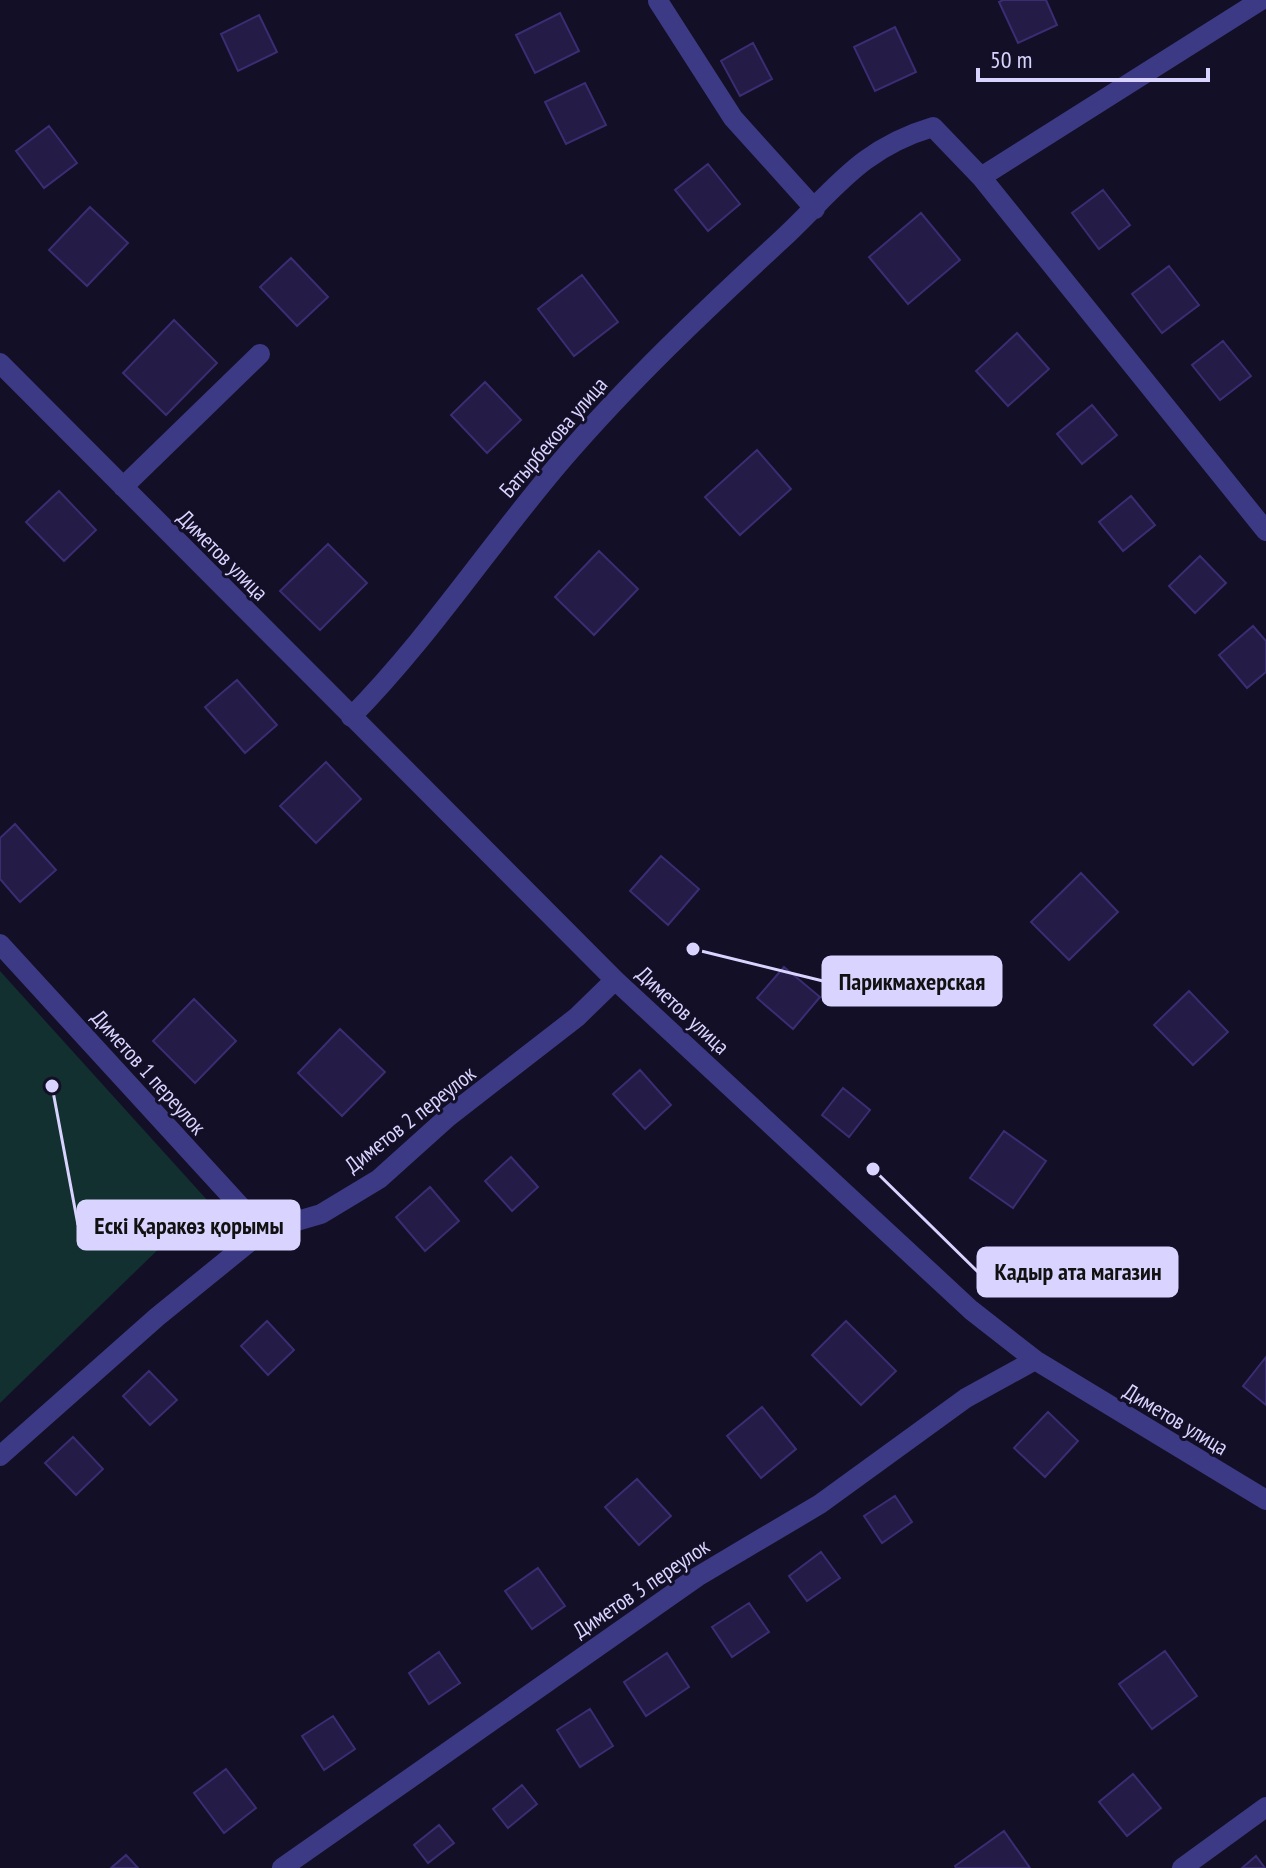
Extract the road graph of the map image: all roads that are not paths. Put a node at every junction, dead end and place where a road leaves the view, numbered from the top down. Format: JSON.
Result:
{"nodes":[{"id":1,"x":1261,"y":0,"type":"edge"},
{"id":2,"x":658,"y":1,"type":"edge"},
{"id":3,"x":981,"y":177,"type":"junction"},
{"id":4,"x":815,"y":209,"type":"junction"},
{"id":5,"x":260,"y":354,"type":"dead end"},
{"id":6,"x":0,"y":363,"type":"edge"},
{"id":7,"x":123,"y":487,"type":"junction"},
{"id":8,"x":1266,"y":531,"type":"edge"},
{"id":9,"x":351,"y":717,"type":"junction"},
{"id":10,"x":0,"y":944,"type":"edge"},
{"id":11,"x":615,"y":980,"type":"junction"},
{"id":12,"x":263,"y":1231,"type":"junction"},
{"id":13,"x":1035,"y":1360,"type":"junction"},
{"id":14,"x":0,"y":1456,"type":"edge"},
{"id":15,"x":1266,"y":1500,"type":"edge"},
{"id":16,"x":1266,"y":1807,"type":"edge"},
{"id":17,"x":282,"y":1868,"type":"edge"},
{"id":18,"x":1182,"y":1868,"type":"edge"}],
"edges":[{"from":1,"to":3,"type":"street"},
{"from":2,"to":4,"type":"street"},
{"from":3,"to":4,"type":"street","name":"Батырбекова улица"},
{"from":3,"to":8,"type":"street","name":"Батырбекова улица"},
{"from":4,"to":9,"type":"street","name":"Батырбекова улица"},
{"from":5,"to":7,"type":"street"},
{"from":6,"to":7,"type":"street","name":"Диметов улица"},
{"from":7,"to":9,"type":"street","name":"Диметов улица"},
{"from":9,"to":11,"type":"street","name":"Диметов улица"},
{"from":10,"to":12,"type":"street","name":"Диметов 1 переулок"},
{"from":11,"to":12,"type":"street","name":"Диметов 2 переулок"},
{"from":11,"to":13,"type":"street","name":"Диметов улица"},
{"from":12,"to":14,"type":"street","name":"Диметов 2 переулок"},
{"from":13,"to":15,"type":"street","name":"Диметов улица"},
{"from":13,"to":17,"type":"street","name":"Диметов 3 переулок"},
{"from":16,"to":18,"type":"street"}]}
